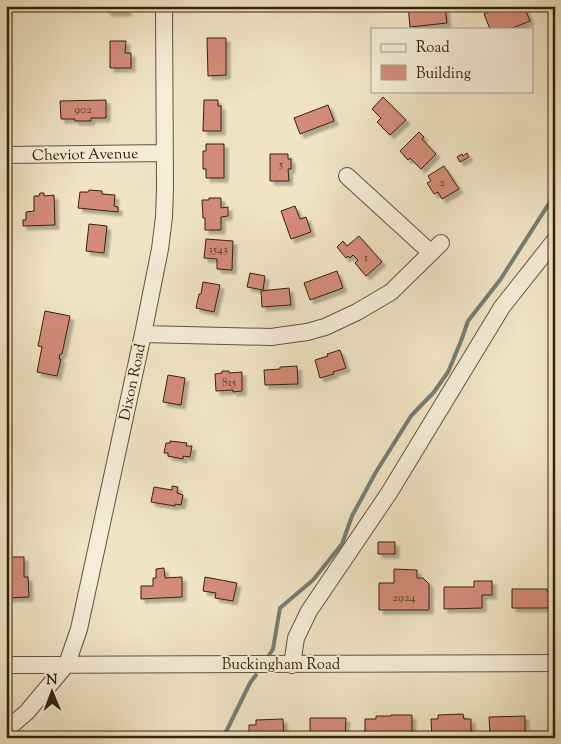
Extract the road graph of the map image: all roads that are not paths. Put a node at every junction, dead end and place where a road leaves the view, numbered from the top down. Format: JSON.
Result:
{"nodes":[{"id":1,"x":164,"y":6,"type":"edge"},
{"id":2,"x":164,"y":152,"type":"junction"},
{"id":3,"x":6,"y":155,"type":"edge"},
{"id":4,"x":347,"y":176,"type":"dead end"},
{"id":5,"x":555,"y":240,"type":"edge"},
{"id":6,"x":143,"y":334,"type":"junction"},
{"id":7,"x":67,"y":664,"type":"junction"},
{"id":8,"x":555,"y":664,"type":"edge"},
{"id":9,"x":6,"y":665,"type":"edge"},
{"id":10,"x":292,"y":665,"type":"junction"},
{"id":11,"x":6,"y":730,"type":"edge"}],
"edges":[{"from":1,"to":2,"type":"street","name":"Dixon Road"},
{"from":2,"to":3,"type":"street","name":"Cheviot Avenue"},
{"from":2,"to":6,"type":"street","name":"Dixon Road"},
{"from":4,"to":6,"type":"street"},
{"from":5,"to":10,"type":"street"},
{"from":6,"to":7,"type":"street","name":"Dixon Road"},
{"from":7,"to":9,"type":"street","name":"Buckingham Road"},
{"from":7,"to":10,"type":"street","name":"Buckingham Road"},
{"from":7,"to":11,"type":"street","name":"Dixon Road"},
{"from":8,"to":10,"type":"street","name":"Buckingham Road"}]}
